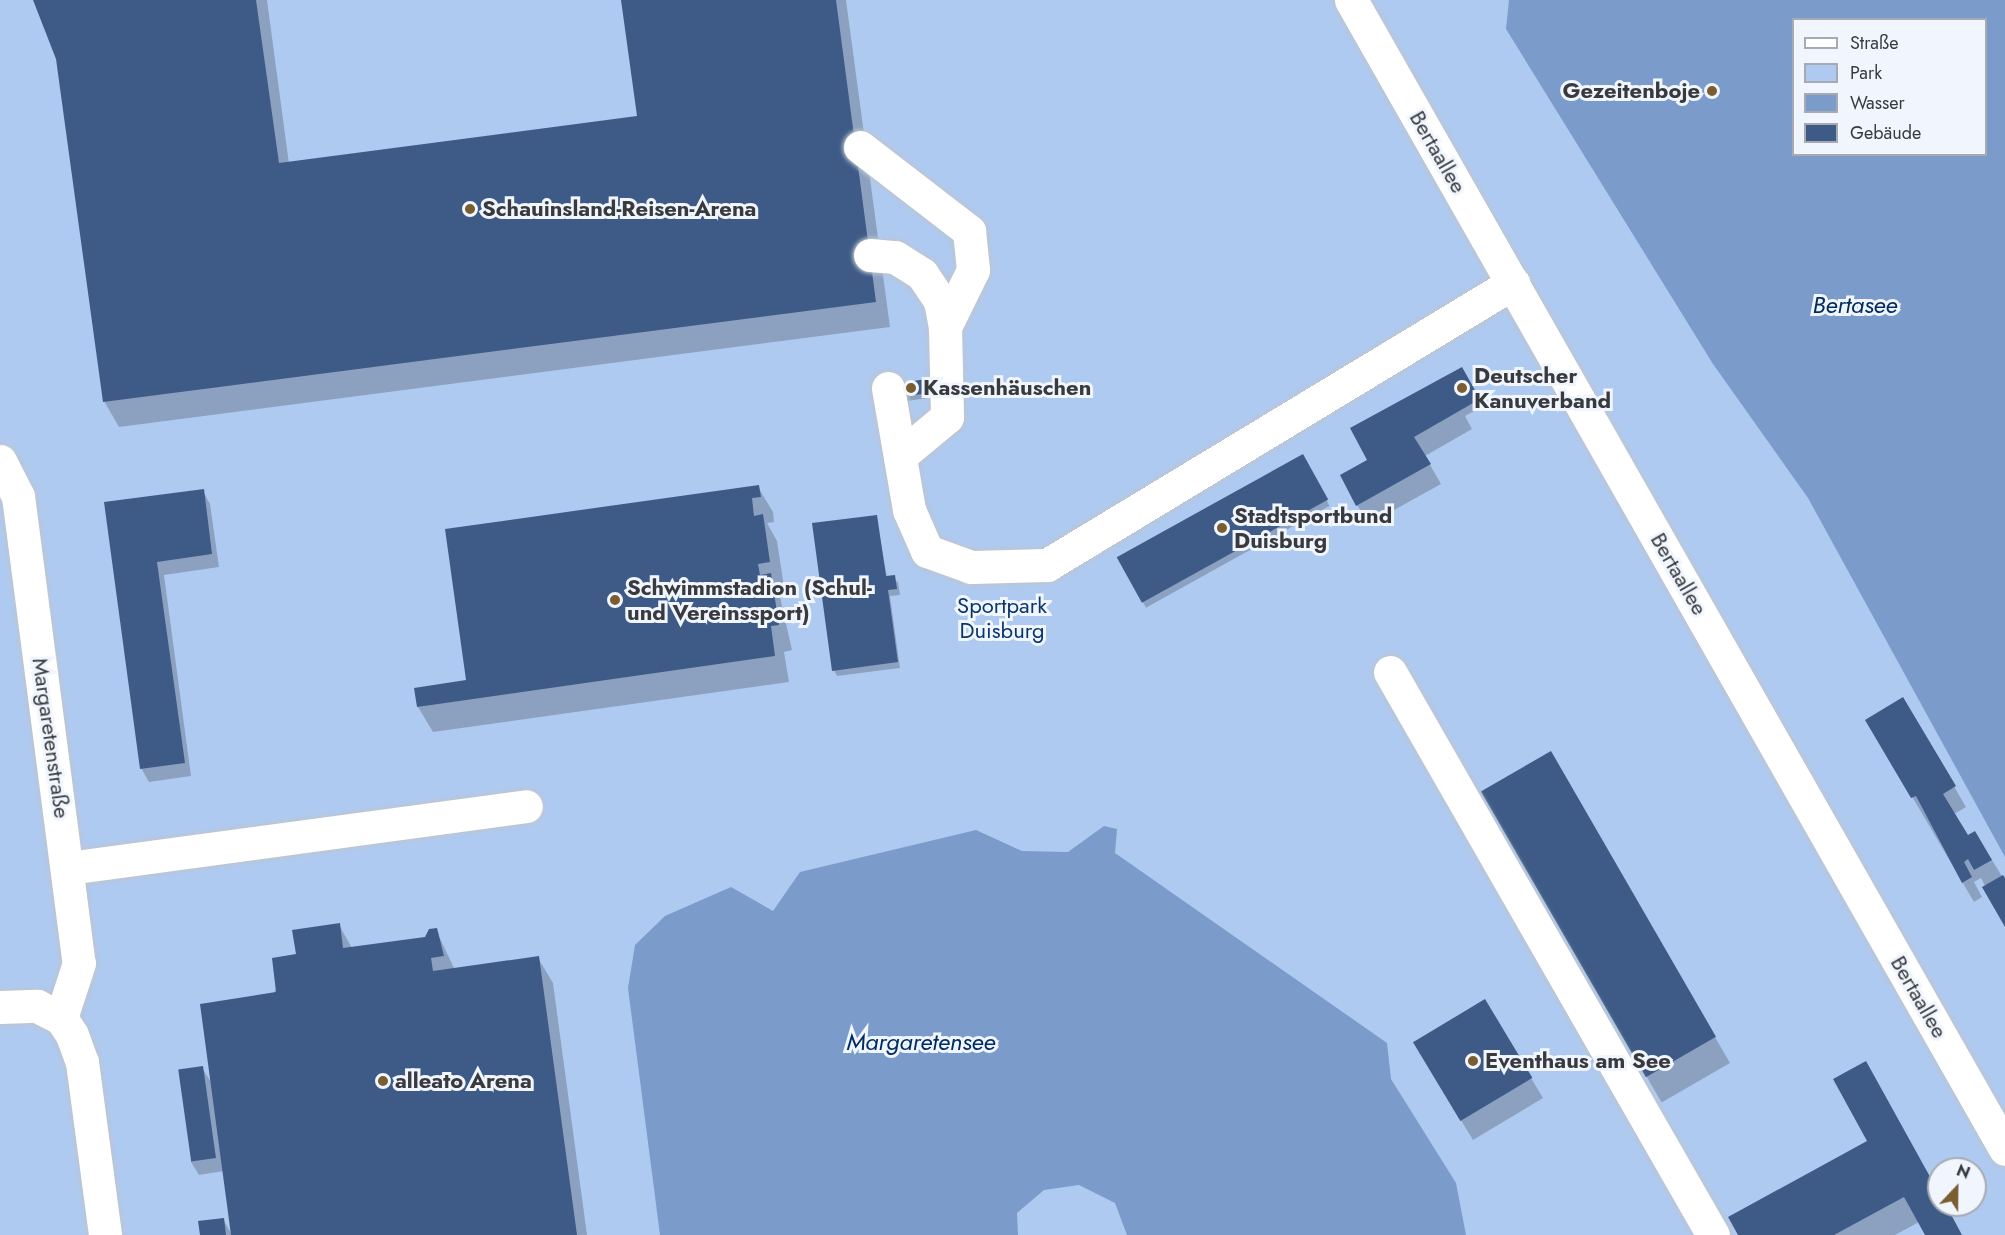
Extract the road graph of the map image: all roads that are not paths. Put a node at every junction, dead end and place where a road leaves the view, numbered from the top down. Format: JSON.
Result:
{"nodes":[{"id":1,"x":1351,"y":0,"type":"edge"},
{"id":2,"x":860,"y":147,"type":"dead end"},
{"id":3,"x":870,"y":255,"type":"dead end"},
{"id":4,"x":1513,"y":283,"type":"junction"},
{"id":5,"x":945,"y":327,"type":"junction"},
{"id":6,"x":888,"y":388,"type":"dead end"},
{"id":7,"x":900,"y":456,"type":"junction"},
{"id":8,"x":0,"y":461,"type":"edge"},
{"id":9,"x":1390,"y":672,"type":"dead end"},
{"id":10,"x":525,"y":806,"type":"dead end"},
{"id":11,"x":69,"y":868,"type":"junction"},
{"id":12,"x":0,"y":1007,"type":"edge"},
{"id":13,"x":61,"y":1018,"type":"junction"},
{"id":14,"x":2005,"y":1149,"type":"edge"},
{"id":15,"x":105,"y":1235,"type":"edge"},
{"id":16,"x":1713,"y":1235,"type":"edge"}],
"edges":[{"from":1,"to":4,"type":"street","name":"Bertaallee"},
{"from":2,"to":5,"type":"street"},
{"from":3,"to":5,"type":"street"},
{"from":4,"to":7,"type":"street"},
{"from":4,"to":14,"type":"street","name":"Bertaallee"},
{"from":5,"to":7,"type":"street"},
{"from":6,"to":7,"type":"street"},
{"from":8,"to":11,"type":"street","name":"Margaretenstraße"},
{"from":9,"to":16,"type":"street"},
{"from":10,"to":11,"type":"street"},
{"from":11,"to":13,"type":"street","name":"Margaretenstraße"},
{"from":12,"to":13,"type":"street"},
{"from":13,"to":15,"type":"street"}]}
